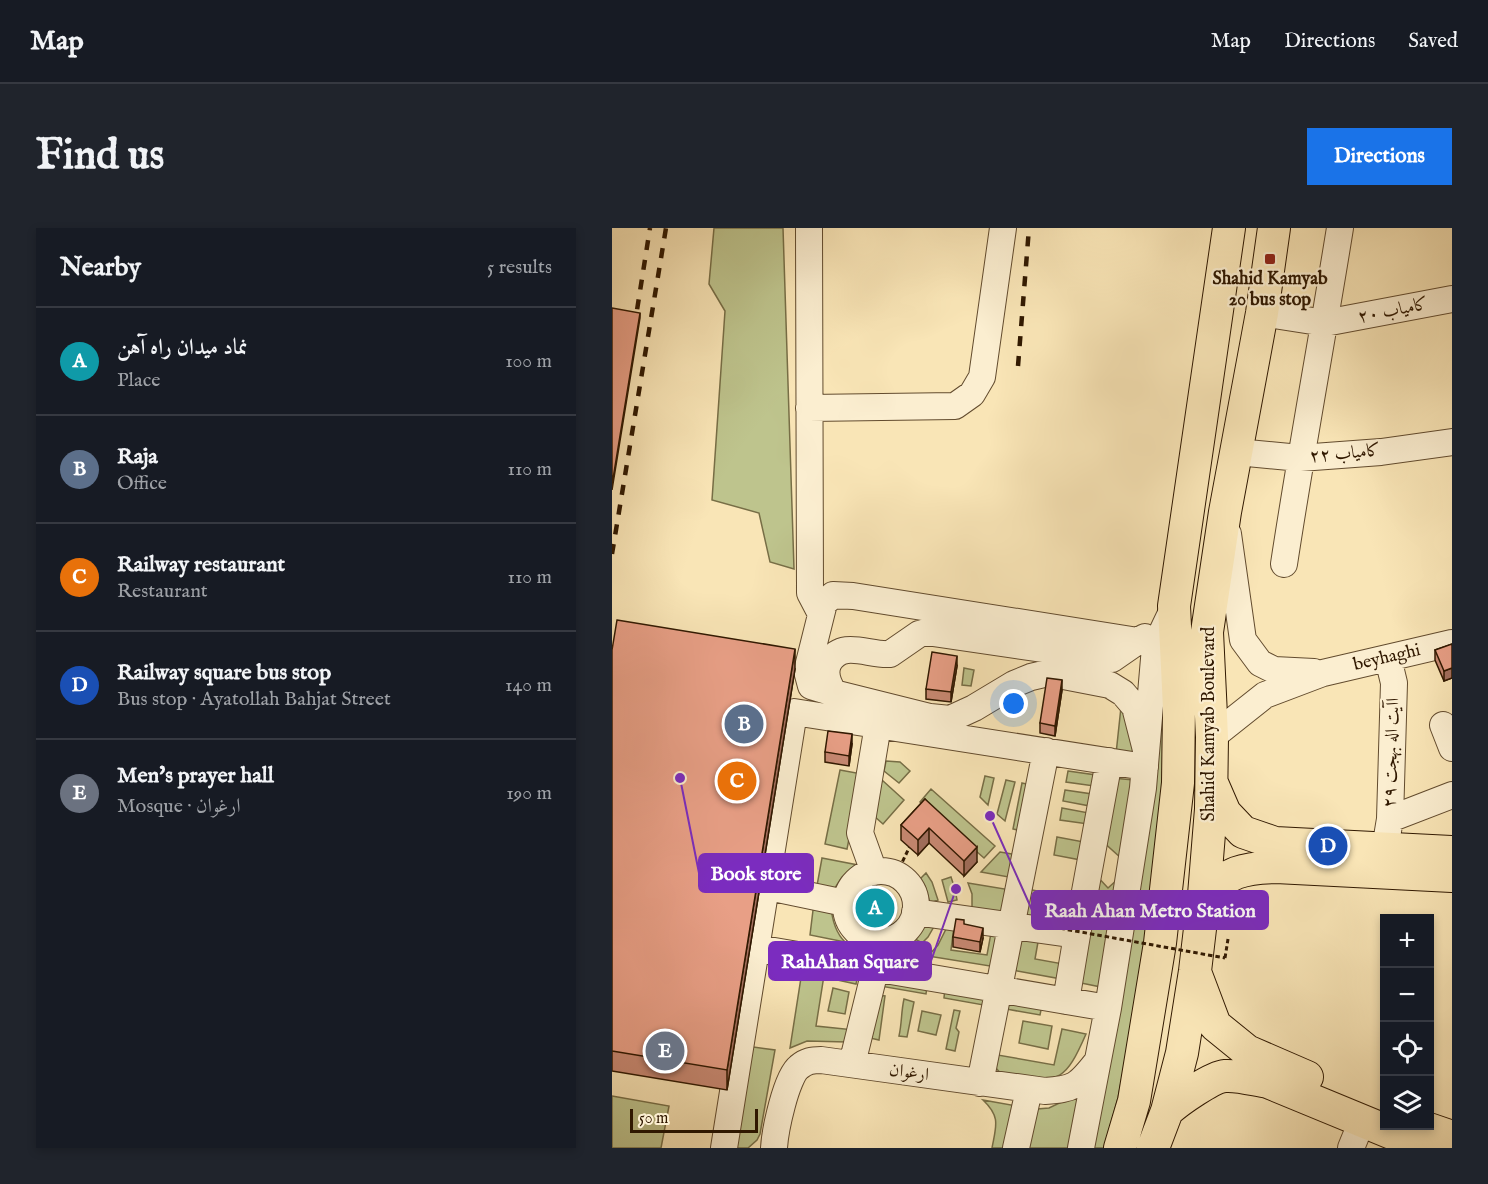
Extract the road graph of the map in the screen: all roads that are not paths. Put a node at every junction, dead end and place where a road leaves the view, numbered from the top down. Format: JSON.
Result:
{"nodes":[{"id":1,"x":809,"y":228,"type":"edge"},
{"id":2,"x":1004,"y":228,"type":"edge"},
{"id":3,"x":1230,"y":228,"type":"edge"},
{"id":4,"x":1274,"y":228,"type":"edge"},
{"id":5,"x":1340,"y":228,"type":"edge"},
{"id":6,"x":1452,"y":299,"type":"edge"},
{"id":7,"x":1262,"y":313,"type":"junction"},
{"id":8,"x":1325,"y":323,"type":"junction"},
{"id":9,"x":809,"y":408,"type":"junction"},
{"id":10,"x":1452,"y":442,"type":"edge"},
{"id":11,"x":1237,"y":452,"type":"junction"},
{"id":12,"x":1300,"y":458,"type":"junction"},
{"id":13,"x":1225,"y":512,"type":"junction"},
{"id":14,"x":1284,"y":564,"type":"dead end"},
{"id":15,"x":1174,"y":606,"type":"junction"},
{"id":16,"x":821,"y":614,"type":"junction"},
{"id":17,"x":1138,"y":641,"type":"junction"},
{"id":18,"x":1452,"y":643,"type":"edge"},
{"id":19,"x":1388,"y":658,"type":"junction"},
{"id":20,"x":1323,"y":673,"type":"junction"},
{"id":21,"x":834,"y":693,"type":"junction"},
{"id":22,"x":878,"y":725,"type":"junction"},
{"id":23,"x":1443,"y":725,"type":"dead end"},
{"id":24,"x":1212,"y":736,"type":"junction"},
{"id":25,"x":1452,"y":748,"type":"edge"},
{"id":26,"x":1046,"y":751,"type":"junction"},
{"id":27,"x":1146,"y":759,"type":"junction"},
{"id":28,"x":1109,"y":761,"type":"junction"},
{"id":29,"x":1211,"y":782,"type":"junction"},
{"id":30,"x":1452,"y":795,"type":"edge"},
{"id":31,"x":1388,"y":834,"type":"junction"},
{"id":32,"x":1452,"y":852,"type":"edge"},
{"id":33,"x":885,"y":873,"type":"junction"},
{"id":34,"x":1452,"y":876,"type":"edge"},
{"id":35,"x":762,"y":886,"type":"junction"},
{"id":36,"x":1204,"y":895,"type":"junction"},
{"id":37,"x":845,"y":903,"type":"junction"},
{"id":38,"x":915,"y":912,"type":"junction"},
{"id":39,"x":1013,"y":926,"type":"junction"},
{"id":40,"x":1065,"y":931,"type":"junction"},
{"id":41,"x":882,"y":942,"type":"junction"},
{"id":42,"x":756,"y":948,"type":"junction"},
{"id":43,"x":876,"y":969,"type":"junction"},
{"id":44,"x":1195,"y":971,"type":"junction"},
{"id":45,"x":1000,"y":990,"type":"junction"},
{"id":46,"x":1066,"y":1001,"type":"junction"},
{"id":47,"x":1108,"y":1008,"type":"junction"},
{"id":48,"x":1096,"y":1063,"type":"junction"},
{"id":49,"x":852,"y":1065,"type":"junction"},
{"id":50,"x":1244,"y":1065,"type":"junction"},
{"id":51,"x":980,"y":1083,"type":"junction"},
{"id":52,"x":1029,"y":1090,"type":"junction"},
{"id":53,"x":1167,"y":1111,"type":"junction"},
{"id":54,"x":1366,"y":1126,"type":"edge"},
{"id":55,"x":1433,"y":1130,"type":"edge"},
{"id":56,"x":1452,"y":1137,"type":"edge"},
{"id":57,"x":724,"y":1148,"type":"edge"},
{"id":58,"x":774,"y":1148,"type":"edge"},
{"id":59,"x":1016,"y":1148,"type":"edge"},
{"id":60,"x":1081,"y":1148,"type":"edge"},
{"id":61,"x":1120,"y":1148,"type":"edge"},
{"id":62,"x":1153,"y":1148,"type":"edge"},
{"id":63,"x":1428,"y":1148,"type":"edge"}],
"edges":[{"from":1,"to":9,"type":"street"},
{"from":2,"to":9,"type":"street"},
{"from":3,"to":15,"type":"main road","name":"Shahid Kamyab Boulevard"},
{"from":4,"to":7,"type":"main road","name":"Shahid Kamyab Boulevard"},
{"from":5,"to":8,"type":"street"},
{"from":6,"to":8,"type":"street","name":"کامیاب ۲۰"},
{"from":7,"to":8,"type":"street","name":"کامیاب ۲۰"},
{"from":7,"to":11,"type":"main road","name":"Shahid Kamyab Boulevard"},
{"from":8,"to":12,"type":"street"},
{"from":9,"to":16,"type":"street"},
{"from":10,"to":12,"type":"street","name":"کامیاب ۲۲"},
{"from":11,"to":12,"type":"street","name":"کامیاب ۲۲"},
{"from":11,"to":13,"type":"main road","name":"Shahid Kamyab Boulevard"},
{"from":12,"to":14,"type":"street"},
{"from":13,"to":20,"type":"street"},
{"from":13,"to":24,"type":"main road","name":"Shahid Kamyab Boulevard"},
{"from":15,"to":17,"type":"street"},
{"from":15,"to":27,"type":"street"},
{"from":15,"to":61,"type":"main road","name":"Shahid Kamyab Boulevard"},
{"from":16,"to":17,"type":"street"},
{"from":16,"to":21,"type":"street"},
{"from":17,"to":21,"type":"street"},
{"from":18,"to":19,"type":"street","name":"beyhaghi"},
{"from":19,"to":20,"type":"street","name":"beyhaghi"},
{"from":19,"to":31,"type":"street","name":"اآیت اله بهجت ۲۹"},
{"from":20,"to":24,"type":"street"},
{"from":21,"to":27,"type":"street"},
{"from":22,"to":26,"type":"street"},
{"from":22,"to":33,"type":"street"},
{"from":22,"to":35,"type":"street"},
{"from":23,"to":25,"type":"street"},
{"from":24,"to":29,"type":"main road","name":"Shahid Kamyab Boulevard"},
{"from":26,"to":28,"type":"street"},
{"from":26,"to":39,"type":"street"},
{"from":27,"to":28,"type":"street"},
{"from":27,"to":47,"type":"street"},
{"from":28,"to":40,"type":"street"},
{"from":29,"to":31,"type":"main road"},
{"from":29,"to":36,"type":"main road","name":"Shahid Kamyab Boulevard"},
{"from":30,"to":31,"type":"street"},
{"from":31,"to":32,"type":"main road"},
{"from":33,"to":37,"type":"street"},
{"from":33,"to":38,"type":"street"},
{"from":34,"to":36,"type":"main road"},
{"from":35,"to":37,"type":"street"},
{"from":35,"to":42,"type":"street"},
{"from":36,"to":44,"type":"main road","name":"Shahid Kamyab Boulevard"},
{"from":37,"to":41,"type":"street"},
{"from":38,"to":39,"type":"street"},
{"from":38,"to":41,"type":"street"},
{"from":39,"to":40,"type":"street"},
{"from":39,"to":45,"type":"street"},
{"from":40,"to":46,"type":"street"},
{"from":41,"to":43,"type":"street"},
{"from":42,"to":43,"type":"street"},
{"from":42,"to":57,"type":"street"},
{"from":43,"to":45,"type":"street"},
{"from":43,"to":49,"type":"street"},
{"from":44,"to":50,"type":"main road"},
{"from":44,"to":53,"type":"main road","name":"Shahid Kamyab Boulevard"},
{"from":45,"to":46,"type":"street"},
{"from":45,"to":51,"type":"street"},
{"from":46,"to":47,"type":"street"},
{"from":47,"to":48,"type":"street"},
{"from":48,"to":52,"type":"street","name":"ارغوان"},
{"from":48,"to":60,"type":"street"},
{"from":49,"to":51,"type":"street","name":"ارغوان"},
{"from":49,"to":58,"type":"street","name":"ارغوان"},
{"from":50,"to":53,"type":"main road"},
{"from":50,"to":54,"type":"main road"},
{"from":51,"to":52,"type":"street","name":"ارغوان"},
{"from":52,"to":59,"type":"street"},
{"from":53,"to":62,"type":"main road","name":"Shahid Kamyab Boulevard"},
{"from":54,"to":63,"type":"main road"},
{"from":55,"to":56,"type":"main road"}]}
